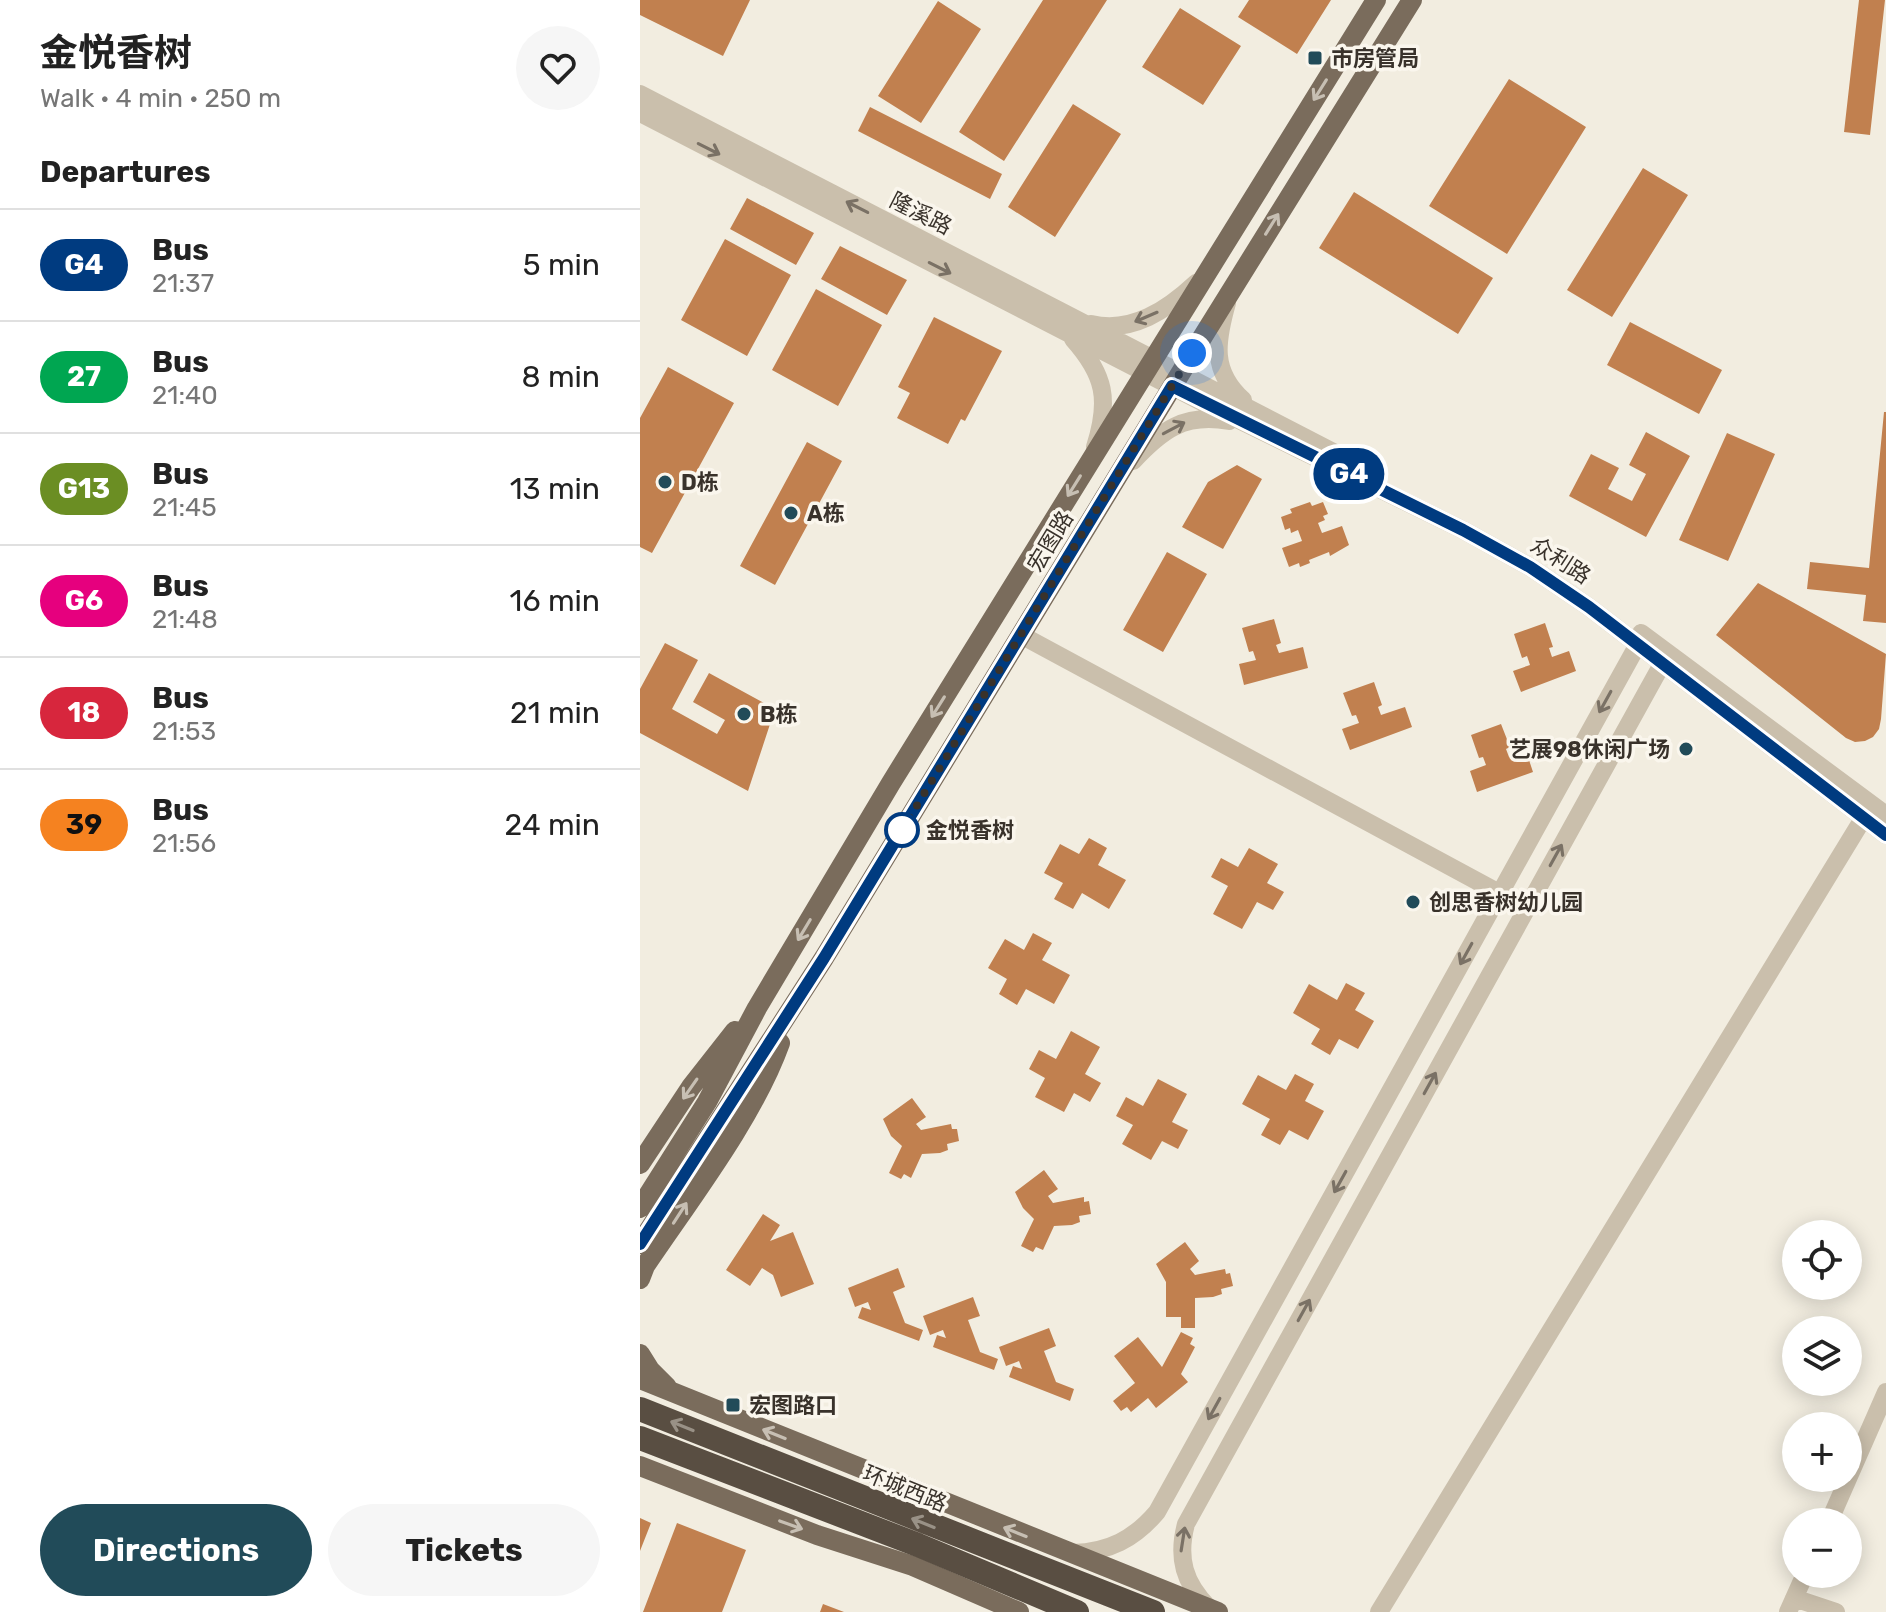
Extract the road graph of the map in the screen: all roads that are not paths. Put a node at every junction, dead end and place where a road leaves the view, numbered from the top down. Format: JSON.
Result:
{"nodes":[{"id":1,"x":1376,"y":0,"type":"edge"},
{"id":2,"x":1412,"y":0,"type":"edge"},
{"id":3,"x":640,"y":94,"type":"edge"},
{"id":4,"x":640,"y":113,"type":"edge"},
{"id":5,"x":1204,"y":276,"type":"junction"},
{"id":6,"x":1231,"y":291,"type":"junction"},
{"id":7,"x":1072,"y":327,"type":"junction"},
{"id":8,"x":1149,"y":366,"type":"junction"},
{"id":9,"x":1176,"y":380,"type":"junction"},
{"id":10,"x":1252,"y":418,"type":"junction"},
{"id":11,"x":1092,"y":457,"type":"junction"},
{"id":12,"x":1117,"y":477,"type":"junction"},
{"id":13,"x":1021,"y":635,"type":"junction"},
{"id":14,"x":1640,"y":640,"type":"junction"},
{"id":15,"x":1665,"y":658,"type":"junction"},
{"id":16,"x":1879,"y":810,"type":"edge"},
{"id":17,"x":1886,"y":835,"type":"edge"},
{"id":18,"x":1500,"y":894,"type":"junction"},
{"id":19,"x":1527,"y":908,"type":"junction"},
{"id":20,"x":792,"y":1007,"type":"junction"},
{"id":21,"x":757,"y":1008,"type":"junction"},
{"id":22,"x":640,"y":1164,"type":"edge"},
{"id":23,"x":640,"y":1208,"type":"edge"},
{"id":24,"x":640,"y":1244,"type":"edge"},
{"id":25,"x":640,"y":1279,"type":"edge"},
{"id":26,"x":640,"y":1354,"type":"edge"},
{"id":27,"x":640,"y":1379,"type":"edge"},
{"id":28,"x":1886,"y":1392,"type":"edge"},
{"id":29,"x":672,"y":1393,"type":"junction"},
{"id":30,"x":640,"y":1409,"type":"edge"},
{"id":31,"x":640,"y":1438,"type":"edge"},
{"id":32,"x":640,"y":1466,"type":"edge"},
{"id":33,"x":1835,"y":1508,"type":"edge"},
{"id":34,"x":1068,"y":1553,"type":"junction"},
{"id":35,"x":1791,"y":1605,"type":"edge"},
{"id":36,"x":1214,"y":1610,"type":"edge"},
{"id":37,"x":1019,"y":1612,"type":"edge"},
{"id":38,"x":1077,"y":1612,"type":"edge"},
{"id":39,"x":1153,"y":1612,"type":"edge"},
{"id":40,"x":1379,"y":1612,"type":"edge"},
{"id":41,"x":1836,"y":1612,"type":"edge"}],
"edges":[{"from":1,"to":5,"type":"main road","name":"宏图路","one_way":true},
{"from":6,"to":2,"type":"main road","name":"宏图路","one_way":true},
{"from":7,"to":3,"type":"street","name":"隆溪路","one_way":true},
{"from":4,"to":7,"type":"street","name":"隆溪路","one_way":true},
{"from":5,"to":7,"type":"street","one_way":true},
{"from":5,"to":8,"type":"main road","name":"宏图路"},
{"from":6,"to":9,"type":"main road","name":"宏图路"},
{"from":6,"to":10,"type":"street"},
{"from":7,"to":8,"type":"street","name":"隆溪路"},
{"from":7,"to":11,"type":"street"},
{"from":8,"to":9,"type":"street","name":"隆溪路"},
{"from":8,"to":11,"type":"main road","name":"宏图路"},
{"from":9,"to":10,"type":"street","name":"众利路"},
{"from":9,"to":12,"type":"main road","name":"宏图路"},
{"from":12,"to":10,"type":"street","one_way":true},
{"from":10,"to":14,"type":"street","name":"众利路"},
{"from":11,"to":21,"type":"main road","name":"宏图路","one_way":true},
{"from":12,"to":13,"type":"main road","name":"宏图路"},
{"from":13,"to":18,"type":"street"},
{"from":13,"to":20,"type":"main road","name":"宏图路"},
{"from":14,"to":15,"type":"street","name":"众利路"},
{"from":14,"to":18,"type":"street","one_way":true},
{"from":15,"to":16,"type":"street","name":"众利路"},
{"from":19,"to":15,"type":"street","one_way":true},
{"from":16,"to":17,"type":"street","name":"众利路"},
{"from":16,"to":40,"type":"street"},
{"from":18,"to":19,"type":"street"},
{"from":18,"to":34,"type":"street","one_way":true},
{"from":36,"to":19,"type":"street","one_way":true},
{"from":20,"to":24,"type":"main road","name":"宏图路"},
{"from":25,"to":20,"type":"main road","one_way":true},
{"from":21,"to":22,"type":"main road","one_way":true},
{"from":21,"to":23,"type":"main road","name":"宏图路"},
{"from":26,"to":29,"type":"main road"},
{"from":27,"to":29,"type":"main road"},
{"from":28,"to":33,"type":"street"},
{"from":34,"to":29,"type":"main road","one_way":true},
{"from":39,"to":30,"type":"highway","name":"环城西路","one_way":true},
{"from":31,"to":38,"type":"highway"},
{"from":32,"to":37,"type":"main road","one_way":true},
{"from":34,"to":36,"type":"main road"},
{"from":35,"to":41,"type":"street"}]}
